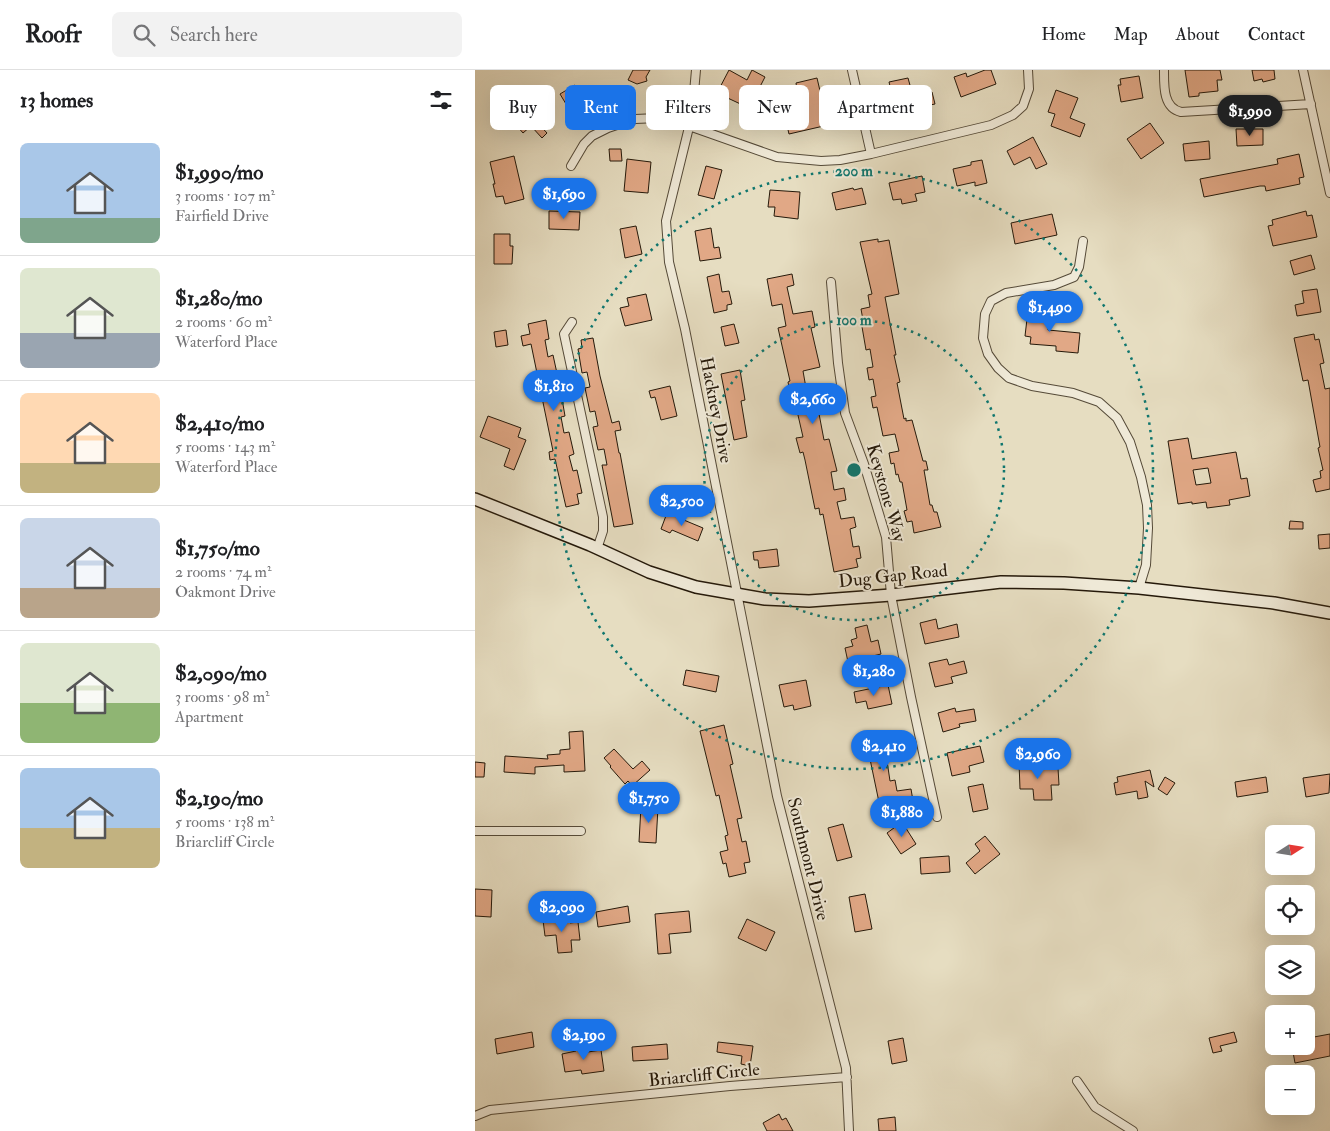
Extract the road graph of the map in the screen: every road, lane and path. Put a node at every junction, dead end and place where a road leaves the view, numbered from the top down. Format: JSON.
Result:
{"nodes":[{"id":1,"x":696,"y":70,"type":"edge"},
{"id":2,"x":852,"y":70,"type":"edge"},
{"id":3,"x":1028,"y":70,"type":"edge"},
{"id":4,"x":1164,"y":70,"type":"edge"},
{"id":5,"x":1303,"y":70,"type":"edge"},
{"id":6,"x":695,"y":85,"type":"edge"},
{"id":7,"x":1311,"y":104,"type":"junction"},
{"id":8,"x":646,"y":119,"type":"edge"},
{"id":9,"x":688,"y":130,"type":"edge"},
{"id":10,"x":700,"y":130,"type":"edge"},
{"id":11,"x":871,"y":154,"type":"junction"},
{"id":12,"x":571,"y":166,"type":"dead end"},
{"id":13,"x":1328,"y":174,"type":"edge"},
{"id":14,"x":1330,"y":193,"type":"edge"},
{"id":15,"x":1083,"y":241,"type":"dead end"},
{"id":16,"x":831,"y":282,"type":"dead end"},
{"id":17,"x":572,"y":322,"type":"dead end"},
{"id":18,"x":475,"y":499,"type":"edge"},
{"id":19,"x":597,"y":549,"type":"junction"},
{"id":20,"x":1139,"y":588,"type":"junction"},
{"id":21,"x":737,"y":594,"type":"junction"},
{"id":22,"x":891,"y":596,"type":"junction"},
{"id":23,"x":1330,"y":613,"type":"edge"},
{"id":24,"x":937,"y":817,"type":"dead end"},
{"id":25,"x":581,"y":830,"type":"dead end"},
{"id":26,"x":475,"y":831,"type":"edge"},
{"id":27,"x":847,"y":1077,"type":"junction"},
{"id":28,"x":1077,"y":1081,"type":"dead end"},
{"id":29,"x":475,"y":1116,"type":"edge"},
{"id":30,"x":849,"y":1131,"type":"edge"},
{"id":31,"x":1133,"y":1131,"type":"edge"}],
"edges":[{"from":1,"to":6,"type":"street","name":"Hackney Drive"},
{"from":2,"to":11,"type":"street"},
{"from":3,"to":11,"type":"street"},
{"from":4,"to":7,"type":"street"},
{"from":5,"to":7,"type":"street"},
{"from":7,"to":13,"type":"street"},
{"from":8,"to":12,"type":"street"},
{"from":9,"to":21,"type":"street","name":"Hackney Drive"},
{"from":10,"to":11,"type":"street"},
{"from":13,"to":14,"type":"street"},
{"from":15,"to":20,"type":"street"},
{"from":16,"to":22,"type":"street","name":"Keystone Way"},
{"from":17,"to":19,"type":"street"},
{"from":18,"to":19,"type":"street","name":"Dug Gap Road"},
{"from":19,"to":21,"type":"street","name":"Dug Gap Road"},
{"from":20,"to":22,"type":"street","name":"Dug Gap Road"},
{"from":20,"to":23,"type":"street","name":"Dug Gap Road"},
{"from":21,"to":22,"type":"street","name":"Dug Gap Road"},
{"from":21,"to":27,"type":"street","name":"Southmont Drive"},
{"from":22,"to":24,"type":"street","name":"Keystone Way"},
{"from":25,"to":26,"type":"street"},
{"from":27,"to":29,"type":"street","name":"Briarcliff Circle"},
{"from":27,"to":30,"type":"street","name":"Southmont Drive"},
{"from":28,"to":31,"type":"street"}]}
